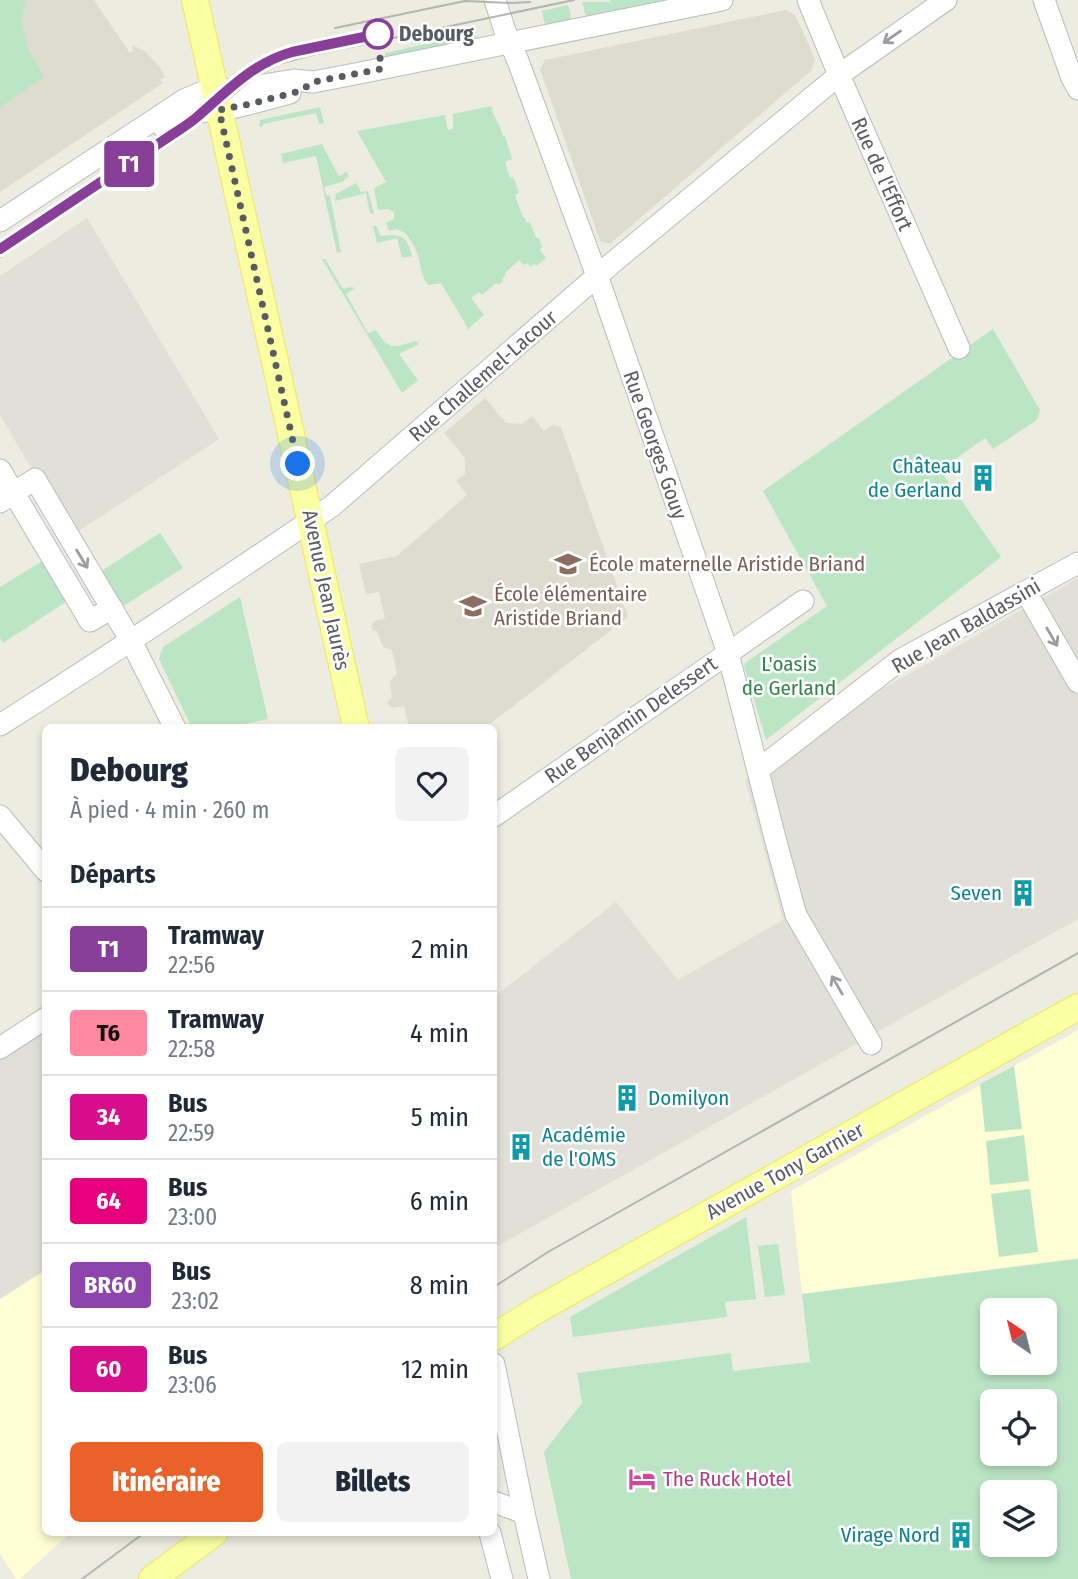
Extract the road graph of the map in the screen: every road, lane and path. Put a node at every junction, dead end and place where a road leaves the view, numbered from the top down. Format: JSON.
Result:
{"nodes":[{"id":1,"x":195,"y":0,"type":"edge"},
{"id":2,"x":495,"y":0,"type":"edge"},
{"id":3,"x":722,"y":0,"type":"edge"},
{"id":4,"x":808,"y":0,"type":"edge"},
{"id":5,"x":947,"y":0,"type":"edge"},
{"id":6,"x":1044,"y":0,"type":"edge"},
{"id":7,"x":510,"y":43,"type":"junction"},
{"id":8,"x":839,"y":75,"type":"junction"},
{"id":9,"x":1078,"y":89,"type":"edge"},
{"id":10,"x":217,"y":100,"type":"junction"},
{"id":11,"x":0,"y":221,"type":"edge"},
{"id":12,"x":597,"y":277,"type":"junction"},
{"id":13,"x":959,"y":348,"type":"dead end"},
{"id":14,"x":0,"y":470,"type":"edge"},
{"id":15,"x":7,"y":498,"type":"edge"},
{"id":16,"x":310,"y":521,"type":"junction"},
{"id":17,"x":67,"y":533,"type":"junction"},
{"id":18,"x":45,"y":548,"type":"junction"},
{"id":19,"x":1078,"y":563,"type":"edge"},
{"id":20,"x":1026,"y":592,"type":"junction"},
{"id":21,"x":803,"y":601,"type":"dead end"},
{"id":22,"x":112,"y":608,"type":"junction"},
{"id":23,"x":131,"y":641,"type":"junction"},
{"id":24,"x":728,"y":653,"type":"junction"},
{"id":25,"x":1078,"y":682,"type":"edge"},
{"id":26,"x":173,"y":724,"type":"edge"},
{"id":27,"x":355,"y":724,"type":"edge"},
{"id":28,"x":0,"y":725,"type":"edge"},
{"id":29,"x":758,"y":770,"type":"junction"},
{"id":30,"x":497,"y":814,"type":"edge"},
{"id":31,"x":0,"y":816,"type":"edge"},
{"id":32,"x":42,"y":867,"type":"edge"},
{"id":33,"x":42,"y":1006,"type":"edge"},
{"id":34,"x":1078,"y":1007,"type":"edge"},
{"id":35,"x":42,"y":1021,"type":"edge"},
{"id":36,"x":0,"y":1032,"type":"edge"},
{"id":37,"x":871,"y":1044,"type":"dead end"},
{"id":38,"x":0,"y":1048,"type":"edge"},
{"id":39,"x":497,"y":1335,"type":"edge"},
{"id":40,"x":497,"y":1379,"type":"edge"},
{"id":41,"x":497,"y":1503,"type":"edge"},
{"id":42,"x":524,"y":1513,"type":"junction"},
{"id":43,"x":210,"y":1536,"type":"edge"},
{"id":44,"x":491,"y":1536,"type":"edge"},
{"id":45,"x":152,"y":1579,"type":"edge"},
{"id":46,"x":502,"y":1579,"type":"edge"},
{"id":47,"x":539,"y":1579,"type":"edge"}],
"edges":[{"from":1,"to":10,"type":"main road","name":"Avenue Jean Jaurès"},
{"from":2,"to":7,"type":"street","name":"Rue Georges Gouy"},
{"from":3,"to":7,"type":"street"},
{"from":4,"to":8,"type":"street","name":"Rue de l'Effort"},
{"from":5,"to":8,"type":"street","name":"Rue Challemel-Lacour","one_way":true},
{"from":6,"to":9,"type":"street"},
{"from":7,"to":10,"type":"street"},
{"from":7,"to":12,"type":"street","name":"Rue Georges Gouy"},
{"from":8,"to":12,"type":"street","name":"Rue Challemel-Lacour"},
{"from":8,"to":13,"type":"street","name":"Rue de l'Effort"},
{"from":10,"to":11,"type":"street"},
{"from":10,"to":16,"type":"main road","name":"Avenue Jean Jaurès"},
{"from":12,"to":16,"type":"street","name":"Rue Challemel-Lacour"},
{"from":12,"to":24,"type":"street","name":"Rue Georges Gouy"},
{"from":14,"to":15,"type":"street"},
{"from":15,"to":17,"type":"street"},
{"from":15,"to":18,"type":"street"},
{"from":16,"to":23,"type":"street","name":"Rue Challemel-Lacour"},
{"from":16,"to":27,"type":"main road","name":"Avenue Jean Jaurès"},
{"from":17,"to":18,"type":"street"},
{"from":17,"to":22,"type":"street","one_way":true},
{"from":18,"to":22,"type":"street"},
{"from":19,"to":20,"type":"street","name":"Rue Jean Baldassini"},
{"from":20,"to":25,"type":"street","one_way":true},
{"from":20,"to":29,"type":"street","name":"Rue Jean Baldassini"},
{"from":21,"to":24,"type":"street","name":"Rue Benjamin Delessert"},
{"from":22,"to":23,"type":"street"},
{"from":23,"to":26,"type":"street"},
{"from":23,"to":28,"type":"street","name":"Rue Challemel-Lacour"},
{"from":24,"to":29,"type":"street","name":"Rue Georges Gouy"},
{"from":24,"to":30,"type":"street","name":"Rue Benjamin Delessert"},
{"from":37,"to":29,"type":"street","name":"Rue Georges Gouy","one_way":true},
{"from":31,"to":32,"type":"street"},
{"from":33,"to":36,"type":"street"},
{"from":34,"to":39,"type":"main road","name":"Avenue Tony Garnier"},
{"from":35,"to":38,"type":"street"},
{"from":40,"to":42,"type":"street"},
{"from":41,"to":42,"type":"street"},
{"from":42,"to":47,"type":"street"},
{"from":43,"to":45,"type":"main road"},
{"from":44,"to":46,"type":"street"}]}
